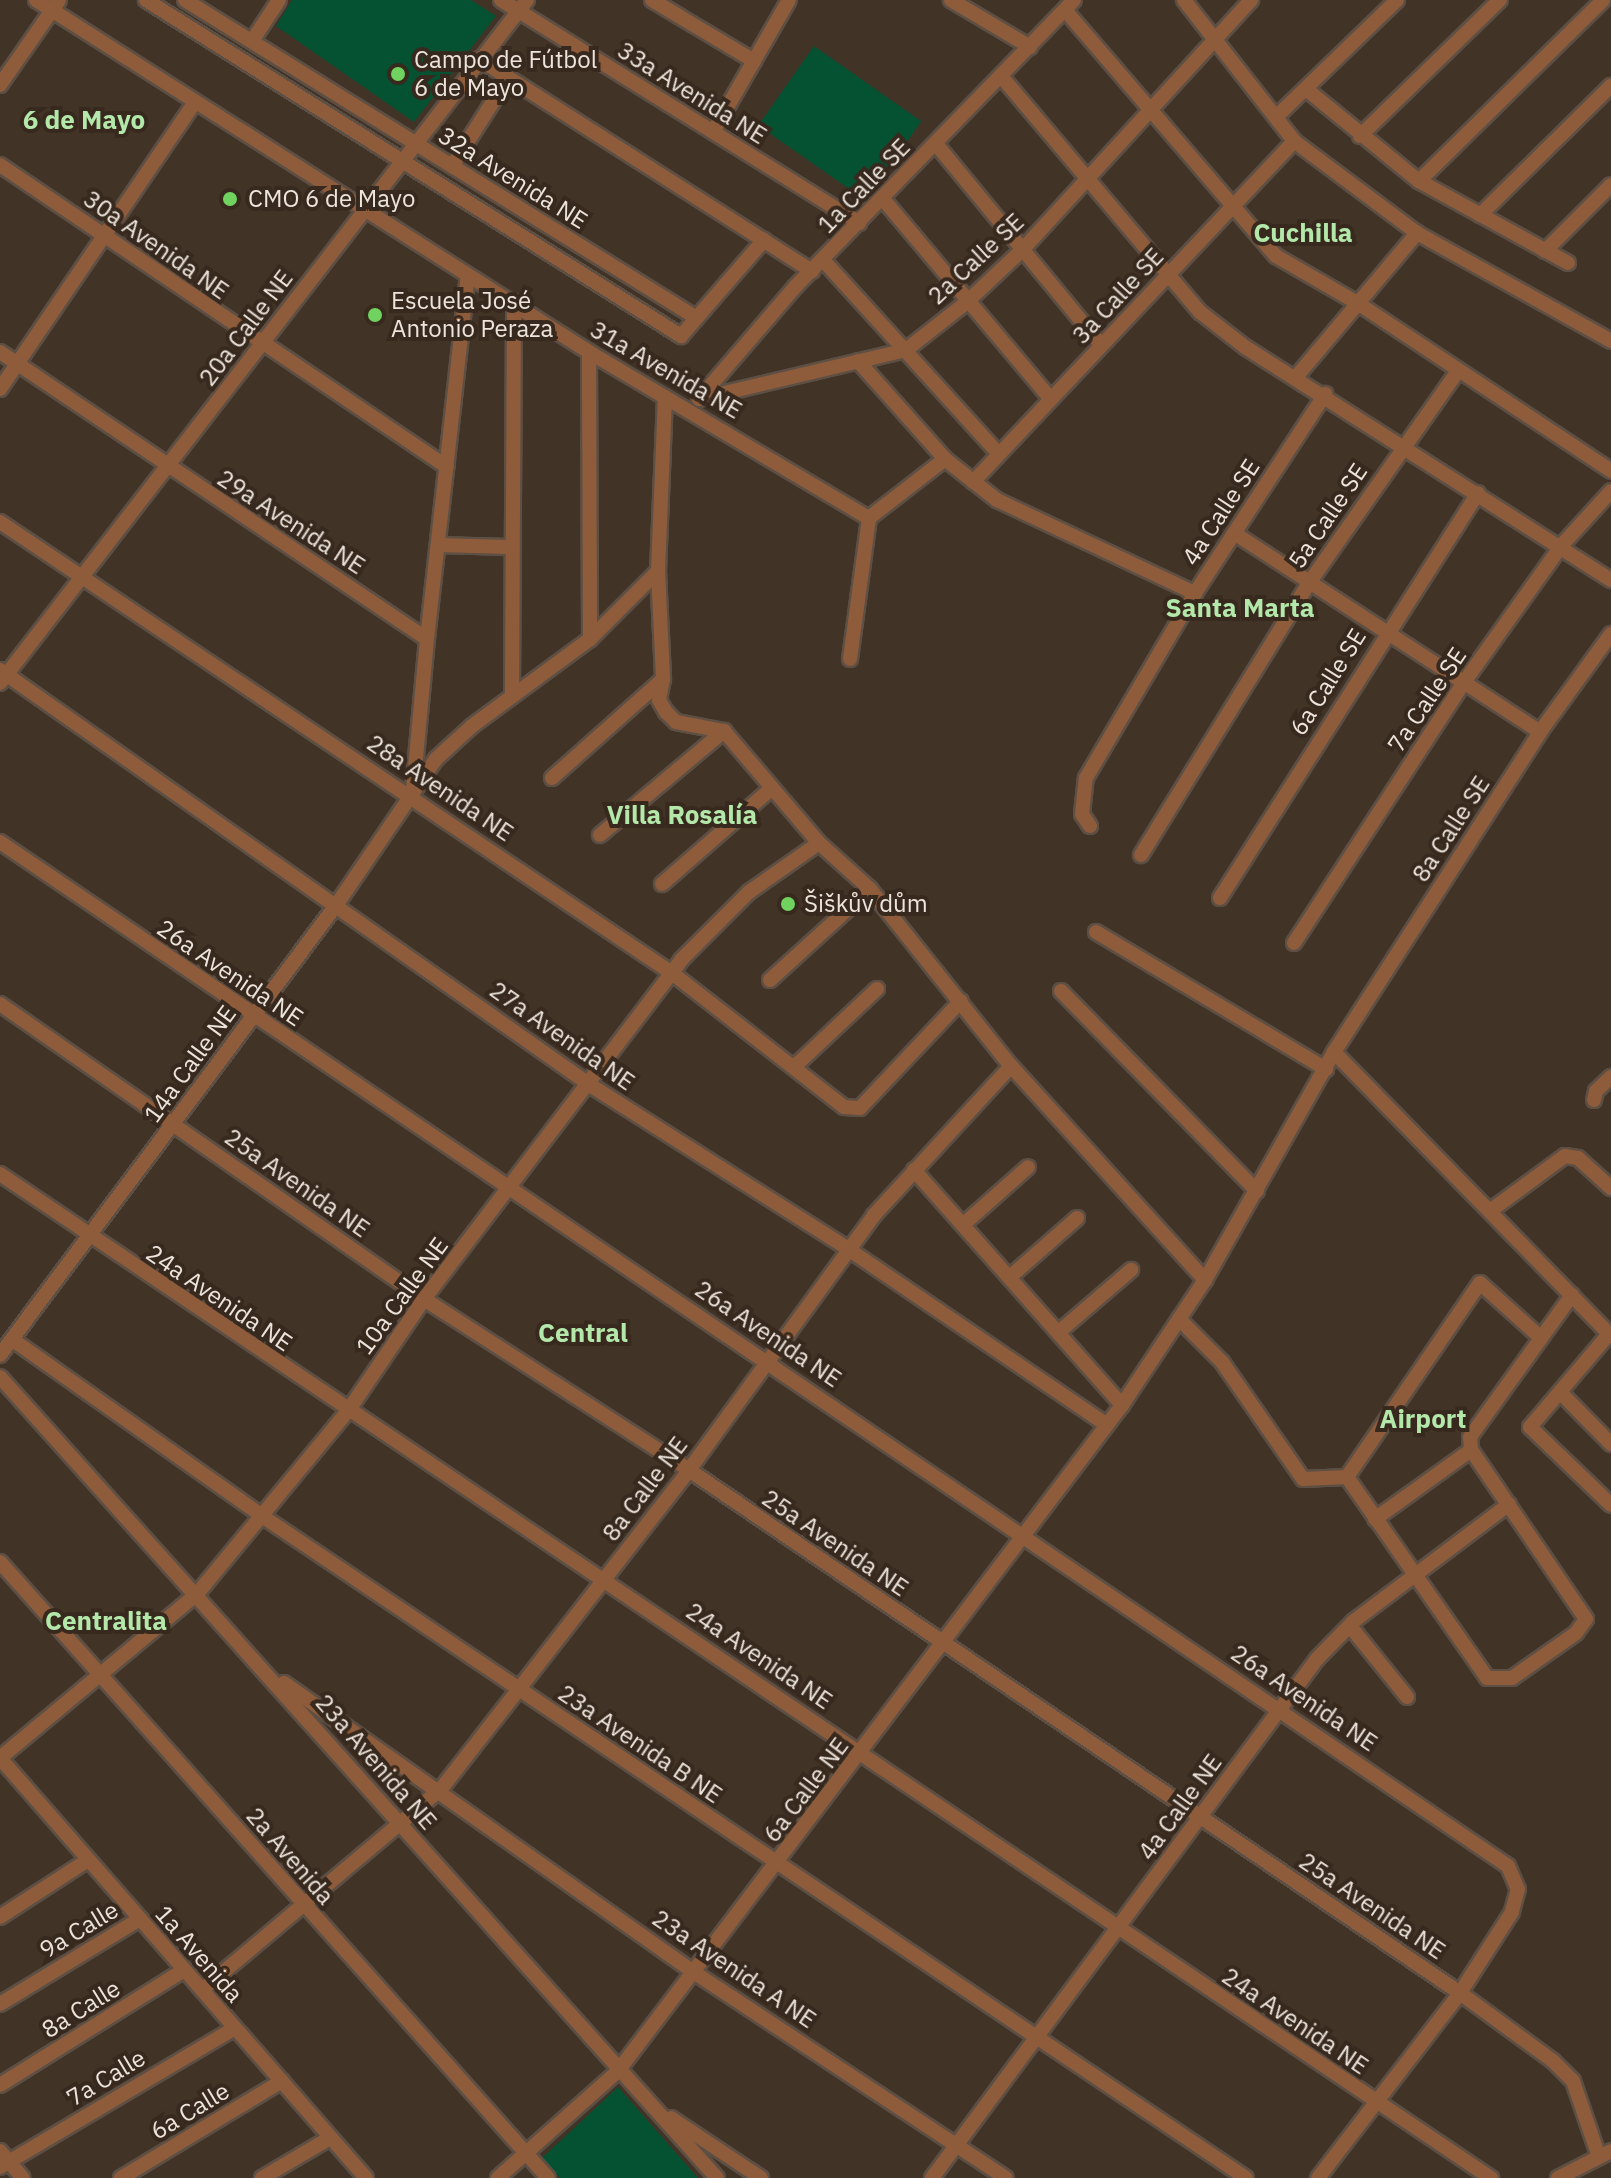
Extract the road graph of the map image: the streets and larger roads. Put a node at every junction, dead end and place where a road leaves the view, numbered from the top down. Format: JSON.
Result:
{"nodes":[{"id":1,"x":36,"y":0,"type":"edge"},
{"id":2,"x":146,"y":0,"type":"edge"},
{"id":3,"x":185,"y":0,"type":"edge"},
{"id":4,"x":279,"y":0,"type":"edge"},
{"id":5,"x":501,"y":0,"type":"edge"},
{"id":6,"x":652,"y":0,"type":"edge"},
{"id":7,"x":789,"y":0,"type":"edge"},
{"id":8,"x":951,"y":0,"type":"edge"},
{"id":9,"x":1184,"y":0,"type":"edge"},
{"id":10,"x":1251,"y":0,"type":"edge"},
{"id":11,"x":1397,"y":0,"type":"edge"},
{"id":12,"x":1500,"y":0,"type":"edge"},
{"id":13,"x":1598,"y":1,"type":"edge"},
{"id":14,"x":56,"y":5,"type":"edge"},
{"id":15,"x":1070,"y":5,"type":"edge"},
{"id":16,"x":523,"y":6,"type":"edge"},
{"id":17,"x":1611,"y":14,"type":"edge"},
{"id":18,"x":1216,"y":39,"type":"junction"},
{"id":19,"x":252,"y":41,"type":"junction"},
{"id":20,"x":1030,"y":47,"type":"junction"},
{"id":21,"x":479,"y":59,"type":"junction"},
{"id":22,"x":754,"y":61,"type":"junction"},
{"id":23,"x":1001,"y":76,"type":"junction"},
{"id":24,"x":508,"y":78,"type":"junction"},
{"id":25,"x":0,"y":85,"type":"edge"},
{"id":26,"x":1611,"y":86,"type":"edge"},
{"id":27,"x":1306,"y":89,"type":"junction"},
{"id":28,"x":194,"y":104,"type":"junction"},
{"id":29,"x":1151,"y":109,"type":"junction"},
{"id":30,"x":1276,"y":117,"type":"junction"},
{"id":31,"x":713,"y":132,"type":"junction"},
{"id":32,"x":1360,"y":136,"type":"junction"},
{"id":33,"x":1294,"y":141,"type":"junction"},
{"id":34,"x":414,"y":142,"type":"junction"},
{"id":35,"x":936,"y":144,"type":"junction"},
{"id":36,"x":400,"y":160,"type":"junction"},
{"id":37,"x":0,"y":165,"type":"edge"},
{"id":38,"x":452,"y":166,"type":"junction"},
{"id":39,"x":1089,"y":178,"type":"junction"},
{"id":40,"x":1419,"y":181,"type":"junction"},
{"id":41,"x":1611,"y":185,"type":"edge"},
{"id":42,"x":883,"y":199,"type":"junction"},
{"id":43,"x":364,"y":208,"type":"junction"},
{"id":44,"x":1230,"y":208,"type":"junction"},
{"id":45,"x":1480,"y":215,"type":"junction"},
{"id":46,"x":859,"y":223,"type":"junction"},
{"id":47,"x":1417,"y":233,"type":"junction"},
{"id":48,"x":104,"y":235,"type":"junction"},
{"id":49,"x":764,"y":240,"type":"junction"},
{"id":50,"x":1023,"y":249,"type":"junction"},
{"id":51,"x":1545,"y":251,"type":"junction"},
{"id":52,"x":1568,"y":263,"type":"dead end"},
{"id":53,"x":818,"y":265,"type":"junction"},
{"id":54,"x":468,"y":275,"type":"junction"},
{"id":55,"x":1166,"y":277,"type":"junction"},
{"id":56,"x":514,"y":302,"type":"junction"},
{"id":57,"x":967,"y":302,"type":"junction"},
{"id":58,"x":1359,"y":304,"type":"junction"},
{"id":59,"x":695,"y":317,"type":"junction"},
{"id":60,"x":1611,"y":341,"type":"edge"},
{"id":61,"x":1101,"y":345,"type":"junction"},
{"id":62,"x":262,"y":346,"type":"junction"},
{"id":63,"x":906,"y":350,"type":"junction"},
{"id":64,"x":0,"y":352,"type":"edge"},
{"id":65,"x":589,"y":352,"type":"junction"},
{"id":66,"x":858,"y":361,"type":"junction"},
{"id":67,"x":18,"y":364,"type":"junction"},
{"id":68,"x":1458,"y":371,"type":"junction"},
{"id":69,"x":1297,"y":376,"type":"junction"},
{"id":70,"x":0,"y":389,"type":"edge"},
{"id":71,"x":1325,"y":394,"type":"junction"},
{"id":72,"x":665,"y":397,"type":"junction"},
{"id":73,"x":1051,"y":399,"type":"junction"},
{"id":74,"x":695,"y":404,"type":"junction"},
{"id":75,"x":1402,"y":445,"type":"junction"},
{"id":76,"x":999,"y":454,"type":"junction"},
{"id":77,"x":945,"y":459,"type":"junction"},
{"id":78,"x":447,"y":467,"type":"junction"},
{"id":79,"x":168,"y":468,"type":"junction"},
{"id":80,"x":1611,"y":471,"type":"edge"},
{"id":81,"x":973,"y":482,"type":"junction"},
{"id":82,"x":1611,"y":491,"type":"edge"},
{"id":83,"x":1478,"y":493,"type":"junction"},
{"id":84,"x":869,"y":518,"type":"junction"},
{"id":85,"x":0,"y":522,"type":"edge"},
{"id":86,"x":1234,"y":533,"type":"junction"},
{"id":87,"x":438,"y":545,"type":"junction"},
{"id":88,"x":1561,"y":546,"type":"junction"},
{"id":89,"x":511,"y":547,"type":"junction"},
{"id":90,"x":658,"y":571,"type":"junction"},
{"id":91,"x":84,"y":576,"type":"junction"},
{"id":92,"x":1611,"y":580,"type":"edge"},
{"id":93,"x":1309,"y":583,"type":"junction"},
{"id":94,"x":1195,"y":593,"type":"junction"},
{"id":95,"x":1384,"y":633,"type":"junction"},
{"id":96,"x":1611,"y":634,"type":"edge"},
{"id":97,"x":427,"y":639,"type":"junction"},
{"id":98,"x":590,"y":639,"type":"junction"},
{"id":99,"x":850,"y":659,"type":"dead end"},
{"id":100,"x":2,"y":675,"type":"edge"},
{"id":101,"x":663,"y":679,"type":"junction"},
{"id":102,"x":1462,"y":685,"type":"junction"},
{"id":103,"x":512,"y":696,"type":"junction"},
{"id":104,"x":724,"y":731,"type":"junction"},
{"id":105,"x":1540,"y":732,"type":"junction"},
{"id":106,"x":552,"y":778,"type":"dead end"},
{"id":107,"x":771,"y":789,"type":"junction"},
{"id":108,"x":413,"y":796,"type":"junction"},
{"id":109,"x":1090,"y":826,"type":"dead end"},
{"id":110,"x":600,"y":835,"type":"dead end"},
{"id":111,"x":0,"y":842,"type":"edge"},
{"id":112,"x":819,"y":843,"type":"junction"},
{"id":113,"x":1141,"y":855,"type":"dead end"},
{"id":114,"x":662,"y":884,"type":"dead end"},
{"id":115,"x":870,"y":889,"type":"junction"},
{"id":116,"x":1220,"y":898,"type":"dead end"},
{"id":117,"x":337,"y":904,"type":"junction"},
{"id":118,"x":1096,"y":932,"type":"dead end"},
{"id":119,"x":1294,"y":943,"type":"dead end"},
{"id":120,"x":672,"y":973,"type":"junction"},
{"id":121,"x":770,"y":980,"type":"dead end"},
{"id":122,"x":877,"y":989,"type":"dead end"},
{"id":123,"x":1061,"y":991,"type":"dead end"},
{"id":124,"x":961,"y":1001,"type":"junction"},
{"id":125,"x":0,"y":1004,"type":"edge"},
{"id":126,"x":252,"y":1016,"type":"junction"},
{"id":127,"x":1334,"y":1052,"type":"junction"},
{"id":128,"x":1011,"y":1066,"type":"junction"},
{"id":129,"x":794,"y":1067,"type":"junction"},
{"id":130,"x":1326,"y":1069,"type":"junction"},
{"id":131,"x":1611,"y":1077,"type":"edge"},
{"id":132,"x":590,"y":1085,"type":"junction"},
{"id":133,"x":1594,"y":1100,"type":"dead end"},
{"id":134,"x":174,"y":1124,"type":"junction"},
{"id":135,"x":1028,"y":1167,"type":"dead end"},
{"id":136,"x":914,"y":1170,"type":"junction"},
{"id":137,"x":0,"y":1174,"type":"edge"},
{"id":138,"x":1611,"y":1188,"type":"edge"},
{"id":139,"x":510,"y":1189,"type":"junction"},
{"id":140,"x":1257,"y":1191,"type":"junction"},
{"id":141,"x":1490,"y":1211,"type":"junction"},
{"id":142,"x":1077,"y":1218,"type":"dead end"},
{"id":143,"x":965,"y":1223,"type":"junction"},
{"id":144,"x":91,"y":1238,"type":"junction"},
{"id":145,"x":848,"y":1249,"type":"junction"},
{"id":146,"x":1131,"y":1270,"type":"dead end"},
{"id":147,"x":1011,"y":1276,"type":"junction"},
{"id":148,"x":1205,"y":1280,"type":"junction"},
{"id":149,"x":1572,"y":1295,"type":"junction"},
{"id":150,"x":424,"y":1299,"type":"junction"},
{"id":151,"x":1179,"y":1319,"type":"junction"},
{"id":152,"x":1060,"y":1331,"type":"junction"},
{"id":153,"x":1610,"y":1335,"type":"edge"},
{"id":154,"x":1540,"y":1337,"type":"junction"},
{"id":155,"x":13,"y":1340,"type":"junction"},
{"id":156,"x":0,"y":1355,"type":"edge"},
{"id":157,"x":767,"y":1359,"type":"junction"},
{"id":158,"x":0,"y":1377,"type":"edge"},
{"id":159,"x":1560,"y":1392,"type":"junction"},
{"id":160,"x":1122,"y":1405,"type":"junction"},
{"id":161,"x":348,"y":1411,"type":"junction"},
{"id":162,"x":1107,"y":1425,"type":"junction"},
{"id":163,"x":1611,"y":1444,"type":"edge"},
{"id":164,"x":1471,"y":1450,"type":"junction"},
{"id":165,"x":689,"y":1470,"type":"junction"},
{"id":166,"x":1347,"y":1477,"type":"junction"},
{"id":167,"x":1509,"y":1504,"type":"junction"},
{"id":168,"x":1611,"y":1505,"type":"edge"},
{"id":169,"x":265,"y":1518,"type":"junction"},
{"id":170,"x":1375,"y":1519,"type":"junction"},
{"id":171,"x":1024,"y":1535,"type":"junction"},
{"id":172,"x":0,"y":1562,"type":"edge"},
{"id":173,"x":1415,"y":1573,"type":"junction"},
{"id":174,"x":605,"y":1578,"type":"junction"},
{"id":175,"x":197,"y":1594,"type":"junction"},
{"id":176,"x":1350,"y":1626,"type":"junction"},
{"id":177,"x":945,"y":1644,"type":"junction"},
{"id":178,"x":268,"y":1672,"type":"junction"},
{"id":179,"x":101,"y":1673,"type":"junction"},
{"id":180,"x":520,"y":1690,"type":"junction"},
{"id":181,"x":1407,"y":1697,"type":"dead end"},
{"id":182,"x":1279,"y":1708,"type":"junction"},
{"id":183,"x":863,"y":1752,"type":"junction"},
{"id":184,"x":0,"y":1758,"type":"edge"},
{"id":185,"x":441,"y":1789,"type":"junction"},
{"id":186,"x":1201,"y":1817,"type":"junction"},
{"id":187,"x":401,"y":1825,"type":"junction"},
{"id":188,"x":88,"y":1860,"type":"junction"},
{"id":189,"x":778,"y":1863,"type":"junction"},
{"id":190,"x":304,"y":1905,"type":"junction"},
{"id":191,"x":0,"y":1917,"type":"edge"},
{"id":192,"x":140,"y":1919,"type":"junction"},
{"id":193,"x":1118,"y":1928,"type":"junction"},
{"id":194,"x":184,"y":1970,"type":"junction"},
{"id":195,"x":695,"y":1973,"type":"junction"},
{"id":196,"x":202,"y":1990,"type":"junction"},
{"id":197,"x":1460,"y":1993,"type":"junction"},
{"id":198,"x":0,"y":2004,"type":"edge"},
{"id":199,"x":235,"y":2028,"type":"junction"},
{"id":200,"x":1037,"y":2035,"type":"junction"},
{"id":201,"x":618,"y":2071,"type":"junction"},
{"id":202,"x":282,"y":2081,"type":"junction"},
{"id":203,"x":0,"y":2085,"type":"edge"},
{"id":204,"x":1376,"y":2102,"type":"junction"},
{"id":205,"x":653,"y":2106,"type":"junction"},
{"id":206,"x":330,"y":2138,"type":"junction"},
{"id":207,"x":958,"y":2144,"type":"junction"},
{"id":208,"x":526,"y":2154,"type":"junction"},
{"id":209,"x":1605,"y":2154,"type":"edge"},
{"id":210,"x":3,"y":2160,"type":"edge"},
{"id":211,"x":23,"y":2178,"type":"edge"},
{"id":212,"x":121,"y":2178,"type":"edge"},
{"id":213,"x":262,"y":2178,"type":"edge"},
{"id":214,"x":366,"y":2178,"type":"edge"},
{"id":215,"x":498,"y":2178,"type":"edge"},
{"id":216,"x":548,"y":2178,"type":"edge"},
{"id":217,"x":717,"y":2178,"type":"edge"},
{"id":218,"x":761,"y":2178,"type":"edge"},
{"id":219,"x":932,"y":2178,"type":"edge"},
{"id":220,"x":1006,"y":2178,"type":"edge"},
{"id":221,"x":1246,"y":2178,"type":"edge"},
{"id":222,"x":1318,"y":2178,"type":"edge"},
{"id":223,"x":1491,"y":2178,"type":"edge"},
{"id":224,"x":1558,"y":2178,"type":"edge"}],
"edges":[{"from":1,"to":14,"type":"street","name":"31a Avenida NE"},
{"from":2,"to":36,"type":"street"},
{"from":3,"to":19,"type":"street","name":"32a Avenida NE"},
{"from":4,"to":19,"type":"street"},
{"from":5,"to":16,"type":"street","name":"33a Avenida NE"},
{"from":6,"to":22,"type":"street"},
{"from":7,"to":22,"type":"street"},
{"from":8,"to":20,"type":"street"},
{"from":9,"to":18,"type":"street"},
{"from":10,"to":18,"type":"street","name":"2a Calle SE"},
{"from":11,"to":27,"type":"street"},
{"from":12,"to":32,"type":"street"},
{"from":13,"to":17,"type":"street"},
{"from":13,"to":40,"type":"street"},
{"from":14,"to":25,"type":"street"},
{"from":14,"to":28,"type":"street","name":"31a Avenida NE"},
{"from":15,"to":20,"type":"street","name":"1a Calle SE"},
{"from":15,"to":29,"type":"street"},
{"from":16,"to":21,"type":"street","name":"20a Calle NE"},
{"from":16,"to":31,"type":"street","name":"33a Avenida NE"},
{"from":18,"to":29,"type":"street","name":"2a Calle SE"},
{"from":18,"to":30,"type":"street"},
{"from":19,"to":34,"type":"street","name":"32a Avenida NE"},
{"from":20,"to":23,"type":"street","name":"1a Calle SE"},
{"from":21,"to":24,"type":"street"},
{"from":21,"to":34,"type":"street","name":"20a Calle NE"},
{"from":22,"to":31,"type":"street"},
{"from":23,"to":35,"type":"street","name":"1a Calle SE"},
{"from":23,"to":39,"type":"street"},
{"from":24,"to":38,"type":"street"},
{"from":24,"to":49,"type":"street"},
{"from":26,"to":45,"type":"street"},
{"from":27,"to":30,"type":"street"},
{"from":27,"to":32,"type":"street"},
{"from":28,"to":43,"type":"street","name":"31a Avenida NE"},
{"from":28,"to":48,"type":"street"},
{"from":29,"to":39,"type":"street","name":"2a Calle SE"},
{"from":29,"to":44,"type":"street"},
{"from":30,"to":33,"type":"street"},
{"from":31,"to":46,"type":"street","name":"33a Avenida NE"},
{"from":32,"to":40,"type":"street"},
{"from":33,"to":44,"type":"street","name":"3a Calle SE"},
{"from":33,"to":47,"type":"street"},
{"from":34,"to":36,"type":"street","name":"20a Calle NE"},
{"from":34,"to":38,"type":"street","name":"32a Avenida NE"},
{"from":35,"to":42,"type":"street","name":"1a Calle SE"},
{"from":35,"to":50,"type":"street"},
{"from":36,"to":43,"type":"street","name":"20a Calle NE"},
{"from":36,"to":59,"type":"street"},
{"from":37,"to":48,"type":"street","name":"30a Avenida NE"},
{"from":38,"to":59,"type":"street","name":"32a Avenida NE"},
{"from":39,"to":50,"type":"street","name":"2a Calle SE"},
{"from":39,"to":55,"type":"street"},
{"from":40,"to":45,"type":"street"},
{"from":41,"to":51,"type":"street"},
{"from":42,"to":46,"type":"street","name":"1a Calle SE"},
{"from":42,"to":57,"type":"street"},
{"from":43,"to":54,"type":"street","name":"31a Avenida NE"},
{"from":43,"to":62,"type":"street","name":"20a Calle NE"},
{"from":44,"to":55,"type":"street","name":"3a Calle SE"},
{"from":44,"to":58,"type":"street"},
{"from":45,"to":51,"type":"street"},
{"from":46,"to":53,"type":"street","name":"1a Calle SE"},
{"from":47,"to":58,"type":"street"},
{"from":47,"to":60,"type":"street"},
{"from":48,"to":62,"type":"street","name":"30a Avenida NE"},
{"from":48,"to":67,"type":"street"},
{"from":49,"to":53,"type":"street"},
{"from":49,"to":59,"type":"street"},
{"from":50,"to":57,"type":"street","name":"2a Calle SE"},
{"from":50,"to":61,"type":"street"},
{"from":51,"to":52,"type":"street"},
{"from":53,"to":63,"type":"street"},
{"from":53,"to":74,"type":"street","name":"1a Calle SE"},
{"from":54,"to":56,"type":"street","name":"31a Avenida NE"},
{"from":54,"to":78,"type":"street"},
{"from":55,"to":61,"type":"street","name":"3a Calle SE"},
{"from":55,"to":69,"type":"street"},
{"from":56,"to":65,"type":"street","name":"31a Avenida NE"},
{"from":56,"to":89,"type":"street"},
{"from":57,"to":63,"type":"street","name":"2a Calle SE"},
{"from":57,"to":73,"type":"street"},
{"from":58,"to":68,"type":"street"},
{"from":58,"to":69,"type":"street"},
{"from":61,"to":73,"type":"street","name":"3a Calle SE"},
{"from":62,"to":78,"type":"street","name":"30a Avenida NE"},
{"from":62,"to":79,"type":"street","name":"20a Calle NE"},
{"from":63,"to":66,"type":"street","name":"2a Calle SE"},
{"from":63,"to":76,"type":"street"},
{"from":64,"to":67,"type":"street","name":"29a Avenida NE"},
{"from":65,"to":72,"type":"street","name":"31a Avenida NE"},
{"from":65,"to":98,"type":"street"},
{"from":66,"to":74,"type":"street","name":"2a Calle SE"},
{"from":66,"to":77,"type":"street"},
{"from":67,"to":70,"type":"street"},
{"from":67,"to":79,"type":"street","name":"29a Avenida NE"},
{"from":68,"to":75,"type":"street","name":"5a Calle SE"},
{"from":68,"to":80,"type":"street"},
{"from":69,"to":71,"type":"street"},
{"from":71,"to":75,"type":"street"},
{"from":71,"to":86,"type":"street","name":"4a Calle SE"},
{"from":72,"to":74,"type":"street","name":"31a Avenida NE"},
{"from":72,"to":90,"type":"street"},
{"from":73,"to":76,"type":"street","name":"3a Calle SE"},
{"from":74,"to":84,"type":"street","name":"31a Avenida NE"},
{"from":75,"to":83,"type":"street"},
{"from":75,"to":93,"type":"street","name":"5a Calle SE"},
{"from":76,"to":81,"type":"street","name":"3a Calle SE"},
{"from":77,"to":81,"type":"street"},
{"from":77,"to":84,"type":"street"},
{"from":78,"to":87,"type":"street"},
{"from":79,"to":91,"type":"street","name":"20a Calle NE"},
{"from":79,"to":97,"type":"street","name":"29a Avenida NE"},
{"from":81,"to":94,"type":"street"},
{"from":82,"to":88,"type":"street","name":"7a Calle SE"},
{"from":83,"to":88,"type":"street"},
{"from":83,"to":95,"type":"street","name":"6a Calle SE"},
{"from":84,"to":99,"type":"street"},
{"from":85,"to":91,"type":"street","name":"28a Avenida NE"},
{"from":86,"to":93,"type":"street"},
{"from":86,"to":94,"type":"street","name":"4a Calle SE"},
{"from":87,"to":89,"type":"street"},
{"from":87,"to":97,"type":"street"},
{"from":88,"to":92,"type":"street"},
{"from":88,"to":102,"type":"street","name":"7a Calle SE"},
{"from":89,"to":103,"type":"street"},
{"from":90,"to":98,"type":"street","name":"14a Calle NE"},
{"from":90,"to":101,"type":"street"},
{"from":91,"to":100,"type":"street","name":"20a Calle NE"},
{"from":91,"to":108,"type":"street","name":"28a Avenida NE"},
{"from":93,"to":95,"type":"street"},
{"from":93,"to":113,"type":"street","name":"5a Calle SE"},
{"from":94,"to":109,"type":"street","name":"4a Calle SE"},
{"from":95,"to":102,"type":"street"},
{"from":95,"to":116,"type":"street","name":"6a Calle SE"},
{"from":96,"to":105,"type":"street","name":"8a Calle SE"},
{"from":97,"to":108,"type":"street"},
{"from":98,"to":103,"type":"street","name":"14a Calle NE"},
{"from":100,"to":117,"type":"street","name":"27a Avenida NE"},
{"from":101,"to":104,"type":"street"},
{"from":101,"to":106,"type":"street"},
{"from":102,"to":105,"type":"street"},
{"from":102,"to":119,"type":"street","name":"7a Calle SE"},
{"from":103,"to":108,"type":"street","name":"14a Calle NE"},
{"from":104,"to":107,"type":"street"},
{"from":104,"to":110,"type":"street"},
{"from":105,"to":127,"type":"street","name":"8a Calle SE"},
{"from":107,"to":112,"type":"street"},
{"from":107,"to":114,"type":"street"},
{"from":108,"to":117,"type":"street","name":"14a Calle NE"},
{"from":108,"to":120,"type":"street","name":"28a Avenida NE"},
{"from":111,"to":126,"type":"street","name":"26a Avenida NE"},
{"from":112,"to":115,"type":"street"},
{"from":112,"to":120,"type":"street","name":"10a Calle NE"},
{"from":115,"to":121,"type":"street"},
{"from":115,"to":124,"type":"street"},
{"from":117,"to":126,"type":"street","name":"14a Calle NE"},
{"from":117,"to":132,"type":"street","name":"27a Avenida NE"},
{"from":118,"to":130,"type":"street"},
{"from":120,"to":129,"type":"street","name":"28a Avenida NE"},
{"from":120,"to":132,"type":"street","name":"10a Calle NE"},
{"from":122,"to":129,"type":"street"},
{"from":123,"to":140,"type":"street"},
{"from":124,"to":128,"type":"street"},
{"from":124,"to":129,"type":"street","name":"28a Avenida NE"},
{"from":125,"to":134,"type":"street","name":"25a Avenida NE"},
{"from":126,"to":134,"type":"street","name":"14a Calle NE"},
{"from":126,"to":139,"type":"street","name":"26a Avenida NE"},
{"from":127,"to":130,"type":"street","name":"8a Calle SE"},
{"from":127,"to":141,"type":"street"},
{"from":128,"to":136,"type":"street","name":"8a Calle NE"},
{"from":128,"to":148,"type":"street"},
{"from":130,"to":140,"type":"street","name":"8a Calle SE"},
{"from":131,"to":133,"type":"street"},
{"from":132,"to":139,"type":"street","name":"10a Calle NE"},
{"from":132,"to":145,"type":"street","name":"27a Avenida NE"},
{"from":134,"to":144,"type":"street","name":"14a Calle NE"},
{"from":134,"to":150,"type":"street","name":"25a Avenida NE"},
{"from":135,"to":143,"type":"street"},
{"from":136,"to":143,"type":"street"},
{"from":136,"to":145,"type":"street","name":"8a Calle NE"},
{"from":137,"to":144,"type":"street","name":"24a Avenida NE"},
{"from":138,"to":141,"type":"street"},
{"from":139,"to":150,"type":"street","name":"10a Calle NE"},
{"from":139,"to":157,"type":"street","name":"26a Avenida NE"},
{"from":140,"to":148,"type":"street","name":"6a Calle NE"},
{"from":141,"to":149,"type":"street"},
{"from":142,"to":147,"type":"street"},
{"from":143,"to":147,"type":"street"},
{"from":144,"to":155,"type":"street","name":"14a Calle NE"},
{"from":144,"to":161,"type":"street","name":"24a Avenida NE"},
{"from":145,"to":157,"type":"street","name":"8a Calle NE"},
{"from":145,"to":162,"type":"street","name":"27a Avenida NE"},
{"from":146,"to":152,"type":"street"},
{"from":147,"to":152,"type":"street"},
{"from":148,"to":151,"type":"street","name":"6a Calle NE"},
{"from":149,"to":153,"type":"street"},
{"from":149,"to":154,"type":"street"},
{"from":150,"to":161,"type":"street","name":"10a Calle NE"},
{"from":150,"to":165,"type":"street","name":"25a Avenida NE"},
{"from":151,"to":160,"type":"street","name":"6a Calle NE"},
{"from":151,"to":166,"type":"street"},
{"from":152,"to":160,"type":"street"},
{"from":153,"to":159,"type":"street"},
{"from":154,"to":164,"type":"street"},
{"from":154,"to":166,"type":"street"},
{"from":155,"to":156,"type":"street","name":"14a Calle NE"},
{"from":155,"to":169,"type":"street","name":"23a Avenida B NE"},
{"from":157,"to":165,"type":"street","name":"8a Calle NE"},
{"from":157,"to":171,"type":"street","name":"26a Avenida NE"},
{"from":158,"to":175,"type":"street","name":"23a Avenida NE"},
{"from":159,"to":163,"type":"street"},
{"from":159,"to":168,"type":"street"},
{"from":160,"to":162,"type":"street","name":"6a Calle NE"},
{"from":161,"to":169,"type":"street","name":"10a Calle NE"},
{"from":161,"to":174,"type":"street","name":"24a Avenida NE"},
{"from":162,"to":171,"type":"street","name":"6a Calle NE"},
{"from":164,"to":167,"type":"street"},
{"from":164,"to":170,"type":"street"},
{"from":165,"to":174,"type":"street","name":"8a Calle NE"},
{"from":165,"to":177,"type":"street","name":"25a Avenida NE"},
{"from":166,"to":170,"type":"street"},
{"from":167,"to":173,"type":"street","name":"4a Calle NE"},
{"from":167,"to":173,"type":"street"},
{"from":169,"to":175,"type":"street","name":"10a Calle NE"},
{"from":169,"to":180,"type":"street","name":"23a Avenida B NE"},
{"from":170,"to":173,"type":"street"},
{"from":171,"to":177,"type":"street","name":"6a Calle NE"},
{"from":171,"to":182,"type":"street","name":"26a Avenida NE"},
{"from":172,"to":179,"type":"street","name":"2a Avenida"},
{"from":173,"to":176,"type":"street","name":"4a Calle NE"},
{"from":174,"to":180,"type":"street","name":"8a Calle NE"},
{"from":174,"to":183,"type":"street","name":"24a Avenida NE"},
{"from":175,"to":178,"type":"street","name":"23a Avenida NE"},
{"from":175,"to":179,"type":"street","name":"10a Calle NE"},
{"from":176,"to":181,"type":"street"},
{"from":176,"to":182,"type":"street","name":"4a Calle NE"},
{"from":177,"to":183,"type":"street","name":"6a Calle NE"},
{"from":177,"to":186,"type":"street","name":"25a Avenida NE"},
{"from":178,"to":185,"type":"street","name":"23a Avenida A NE"},
{"from":178,"to":187,"type":"street","name":"23a Avenida NE"},
{"from":179,"to":184,"type":"street","name":"10a Calle NE"},
{"from":179,"to":190,"type":"street","name":"2a Avenida"},
{"from":180,"to":185,"type":"street","name":"8a Calle NE"},
{"from":180,"to":189,"type":"street","name":"23a Avenida B NE"},
{"from":182,"to":186,"type":"street","name":"4a Calle NE"},
{"from":182,"to":197,"type":"street","name":"26a Avenida NE"},
{"from":183,"to":189,"type":"street","name":"6a Calle NE"},
{"from":183,"to":193,"type":"street","name":"24a Avenida NE"},
{"from":184,"to":188,"type":"street","name":"1a Avenida"},
{"from":185,"to":187,"type":"street","name":"8a Calle NE"},
{"from":185,"to":195,"type":"street","name":"23a Avenida A NE"},
{"from":186,"to":193,"type":"street","name":"4a Calle NE"},
{"from":186,"to":197,"type":"street","name":"25a Avenida NE"},
{"from":187,"to":190,"type":"street","name":"8a Calle NE"},
{"from":187,"to":201,"type":"street","name":"23a Avenida NE"},
{"from":188,"to":191,"type":"street"},
{"from":188,"to":192,"type":"street","name":"1a Avenida"},
{"from":189,"to":195,"type":"street","name":"6a Calle NE"},
{"from":189,"to":200,"type":"street","name":"23a Avenida B NE"},
{"from":190,"to":196,"type":"street","name":"8a Calle NE"},
{"from":190,"to":208,"type":"street","name":"2a Avenida"},
{"from":192,"to":194,"type":"street","name":"1a Avenida"},
{"from":192,"to":198,"type":"street","name":"9a Calle"},
{"from":193,"to":200,"type":"street","name":"4a Calle NE"},
{"from":193,"to":204,"type":"street","name":"24a Avenida NE"},
{"from":194,"to":196,"type":"street","name":"1a Avenida"},
{"from":194,"to":203,"type":"street","name":"8a Calle"},
{"from":195,"to":201,"type":"street","name":"6a Calle NE"},
{"from":195,"to":207,"type":"street","name":"23a Avenida A NE"},
{"from":196,"to":199,"type":"street","name":"1a Avenida"},
{"from":197,"to":204,"type":"street"},
{"from":197,"to":209,"type":"street","name":"25a Avenida NE"},
{"from":199,"to":202,"type":"street","name":"1a Avenida"},
{"from":199,"to":210,"type":"street","name":"7a Calle"},
{"from":200,"to":207,"type":"street","name":"4a Calle NE"},
{"from":200,"to":221,"type":"street","name":"23a Avenida B NE"},
{"from":201,"to":205,"type":"street","name":"23a Avenida NE"},
{"from":201,"to":208,"type":"street","name":"6a Calle NE"},
{"from":202,"to":206,"type":"street","name":"1a Avenida"},
{"from":202,"to":212,"type":"street","name":"6a Calle"},
{"from":204,"to":222,"type":"street"},
{"from":204,"to":223,"type":"street","name":"24a Avenida NE"},
{"from":205,"to":217,"type":"street","name":"23a Avenida NE"},
{"from":205,"to":218,"type":"street"},
{"from":206,"to":213,"type":"street"},
{"from":206,"to":214,"type":"street","name":"1a Avenida"},
{"from":207,"to":219,"type":"street","name":"4a Calle NE"},
{"from":207,"to":220,"type":"street","name":"23a Avenida A NE"},
{"from":208,"to":215,"type":"street","name":"6a Calle NE"},
{"from":208,"to":216,"type":"street","name":"2a Avenida"},
{"from":209,"to":224,"type":"street"},
{"from":210,"to":211,"type":"street"}]}
